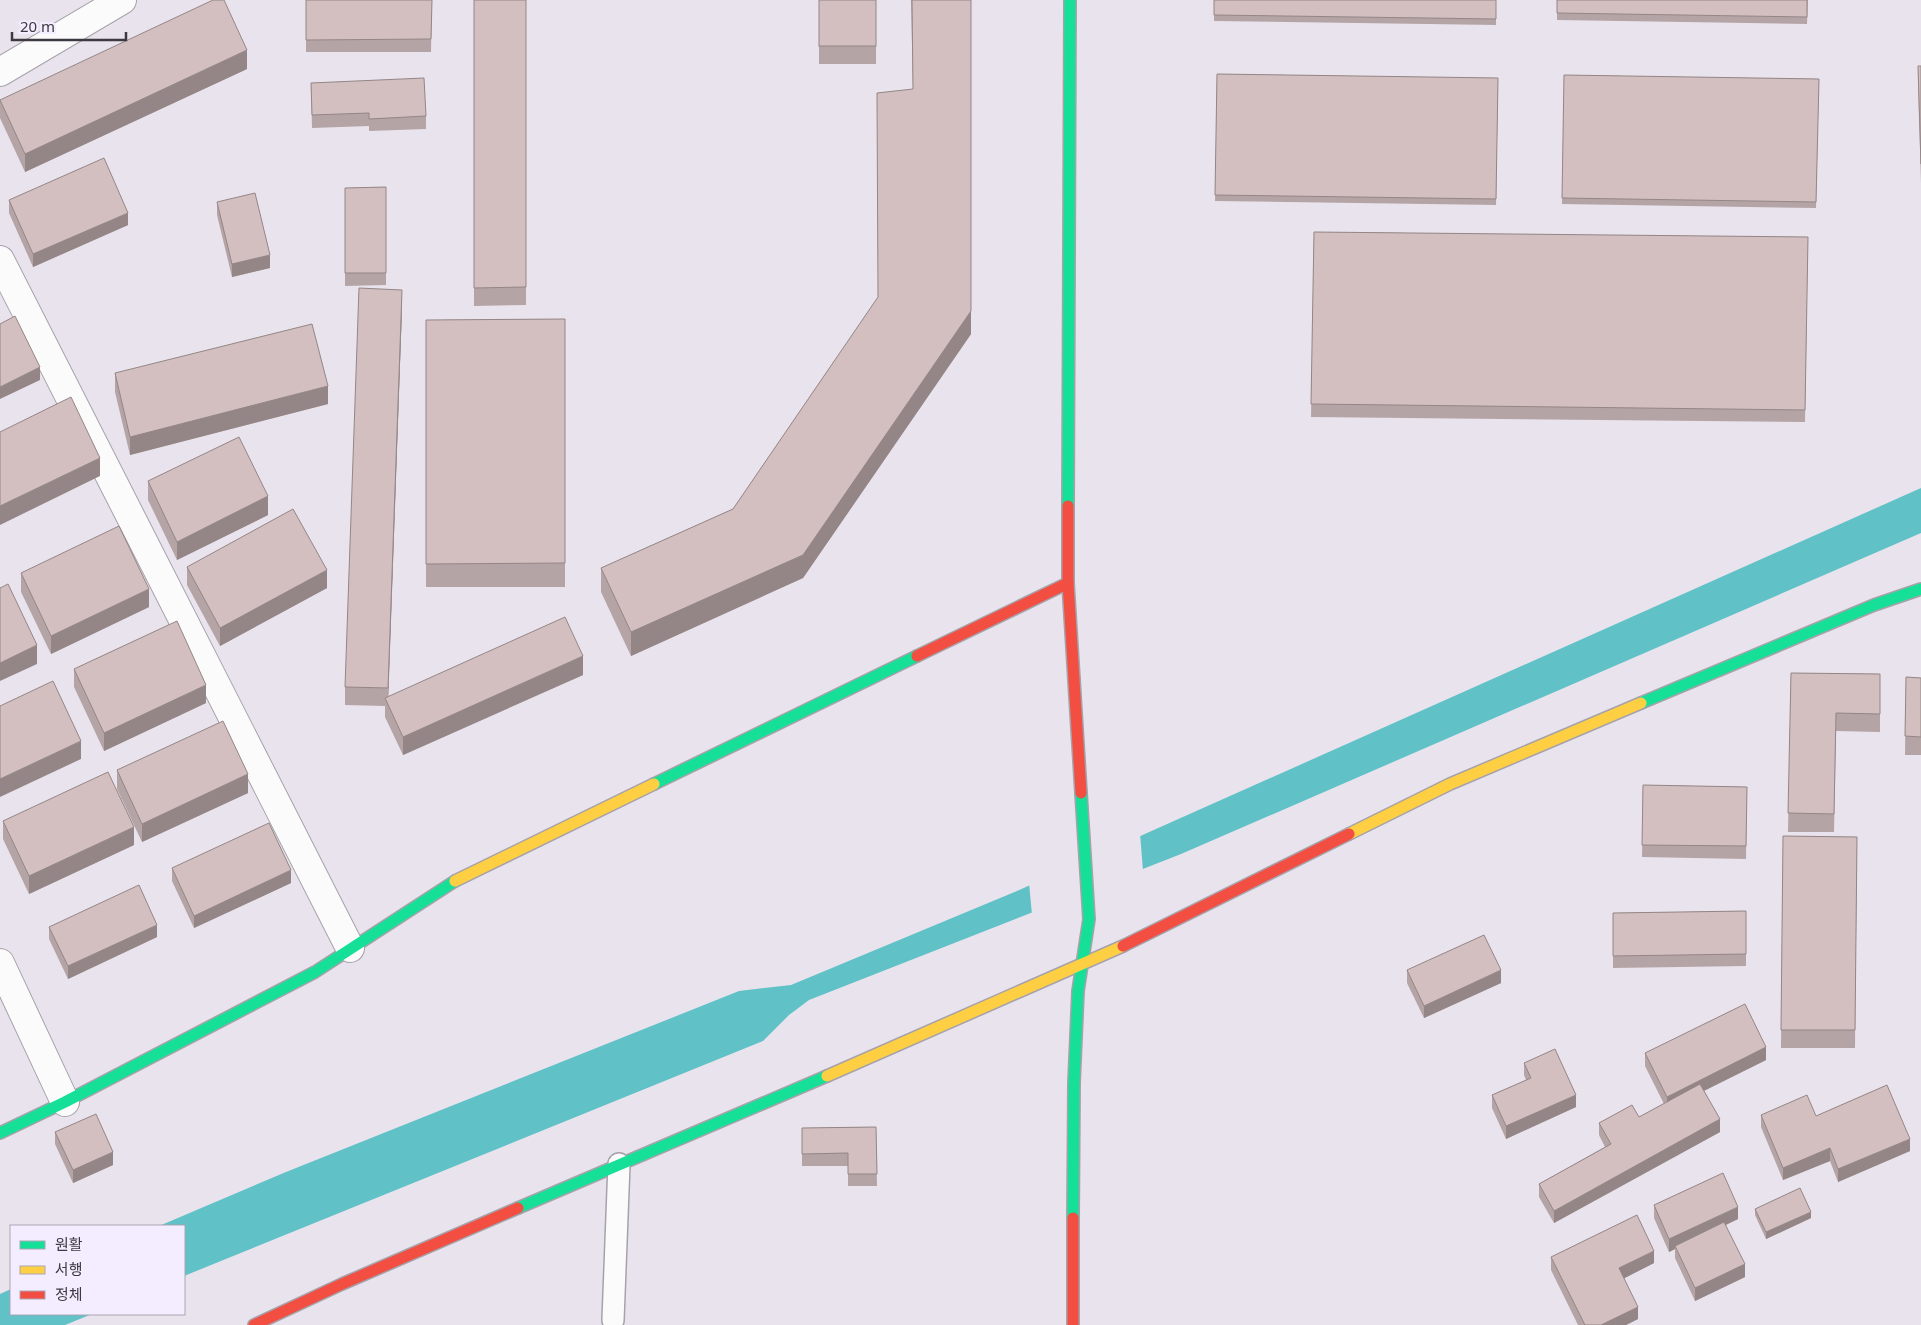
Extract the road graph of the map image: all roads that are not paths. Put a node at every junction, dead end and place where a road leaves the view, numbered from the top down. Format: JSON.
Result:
{"nodes":[{"id":1,"x":122,"y":0,"type":"edge"},
{"id":2,"x":1070,"y":0,"type":"edge"},
{"id":3,"x":0,"y":72,"type":"edge"},
{"id":4,"x":0,"y":260,"type":"edge"},
{"id":5,"x":1068,"y":583,"type":"junction"},
{"id":6,"x":1921,"y":589,"type":"edge"},
{"id":7,"x":350,"y":948,"type":"junction"},
{"id":8,"x":1083,"y":962,"type":"junction"},
{"id":9,"x":0,"y":963,"type":"edge"},
{"id":10,"x":65,"y":1102,"type":"junction"},
{"id":11,"x":0,"y":1133,"type":"edge"},
{"id":12,"x":618,"y":1164,"type":"junction"},
{"id":13,"x":613,"y":1320,"type":"dead end"},
{"id":14,"x":254,"y":1325,"type":"edge"},
{"id":15,"x":1073,"y":1325,"type":"edge"}],
"edges":[{"from":1,"to":3,"type":"street"},
{"from":2,"to":5,"type":"street"},
{"from":4,"to":7,"type":"street"},
{"from":5,"to":7,"type":"street"},
{"from":5,"to":8,"type":"street"},
{"from":6,"to":8,"type":"street"},
{"from":7,"to":10,"type":"street"},
{"from":8,"to":12,"type":"street"},
{"from":8,"to":15,"type":"street"},
{"from":9,"to":10,"type":"street"},
{"from":10,"to":11,"type":"street"},
{"from":12,"to":13,"type":"lane"},
{"from":12,"to":14,"type":"street"}]}
